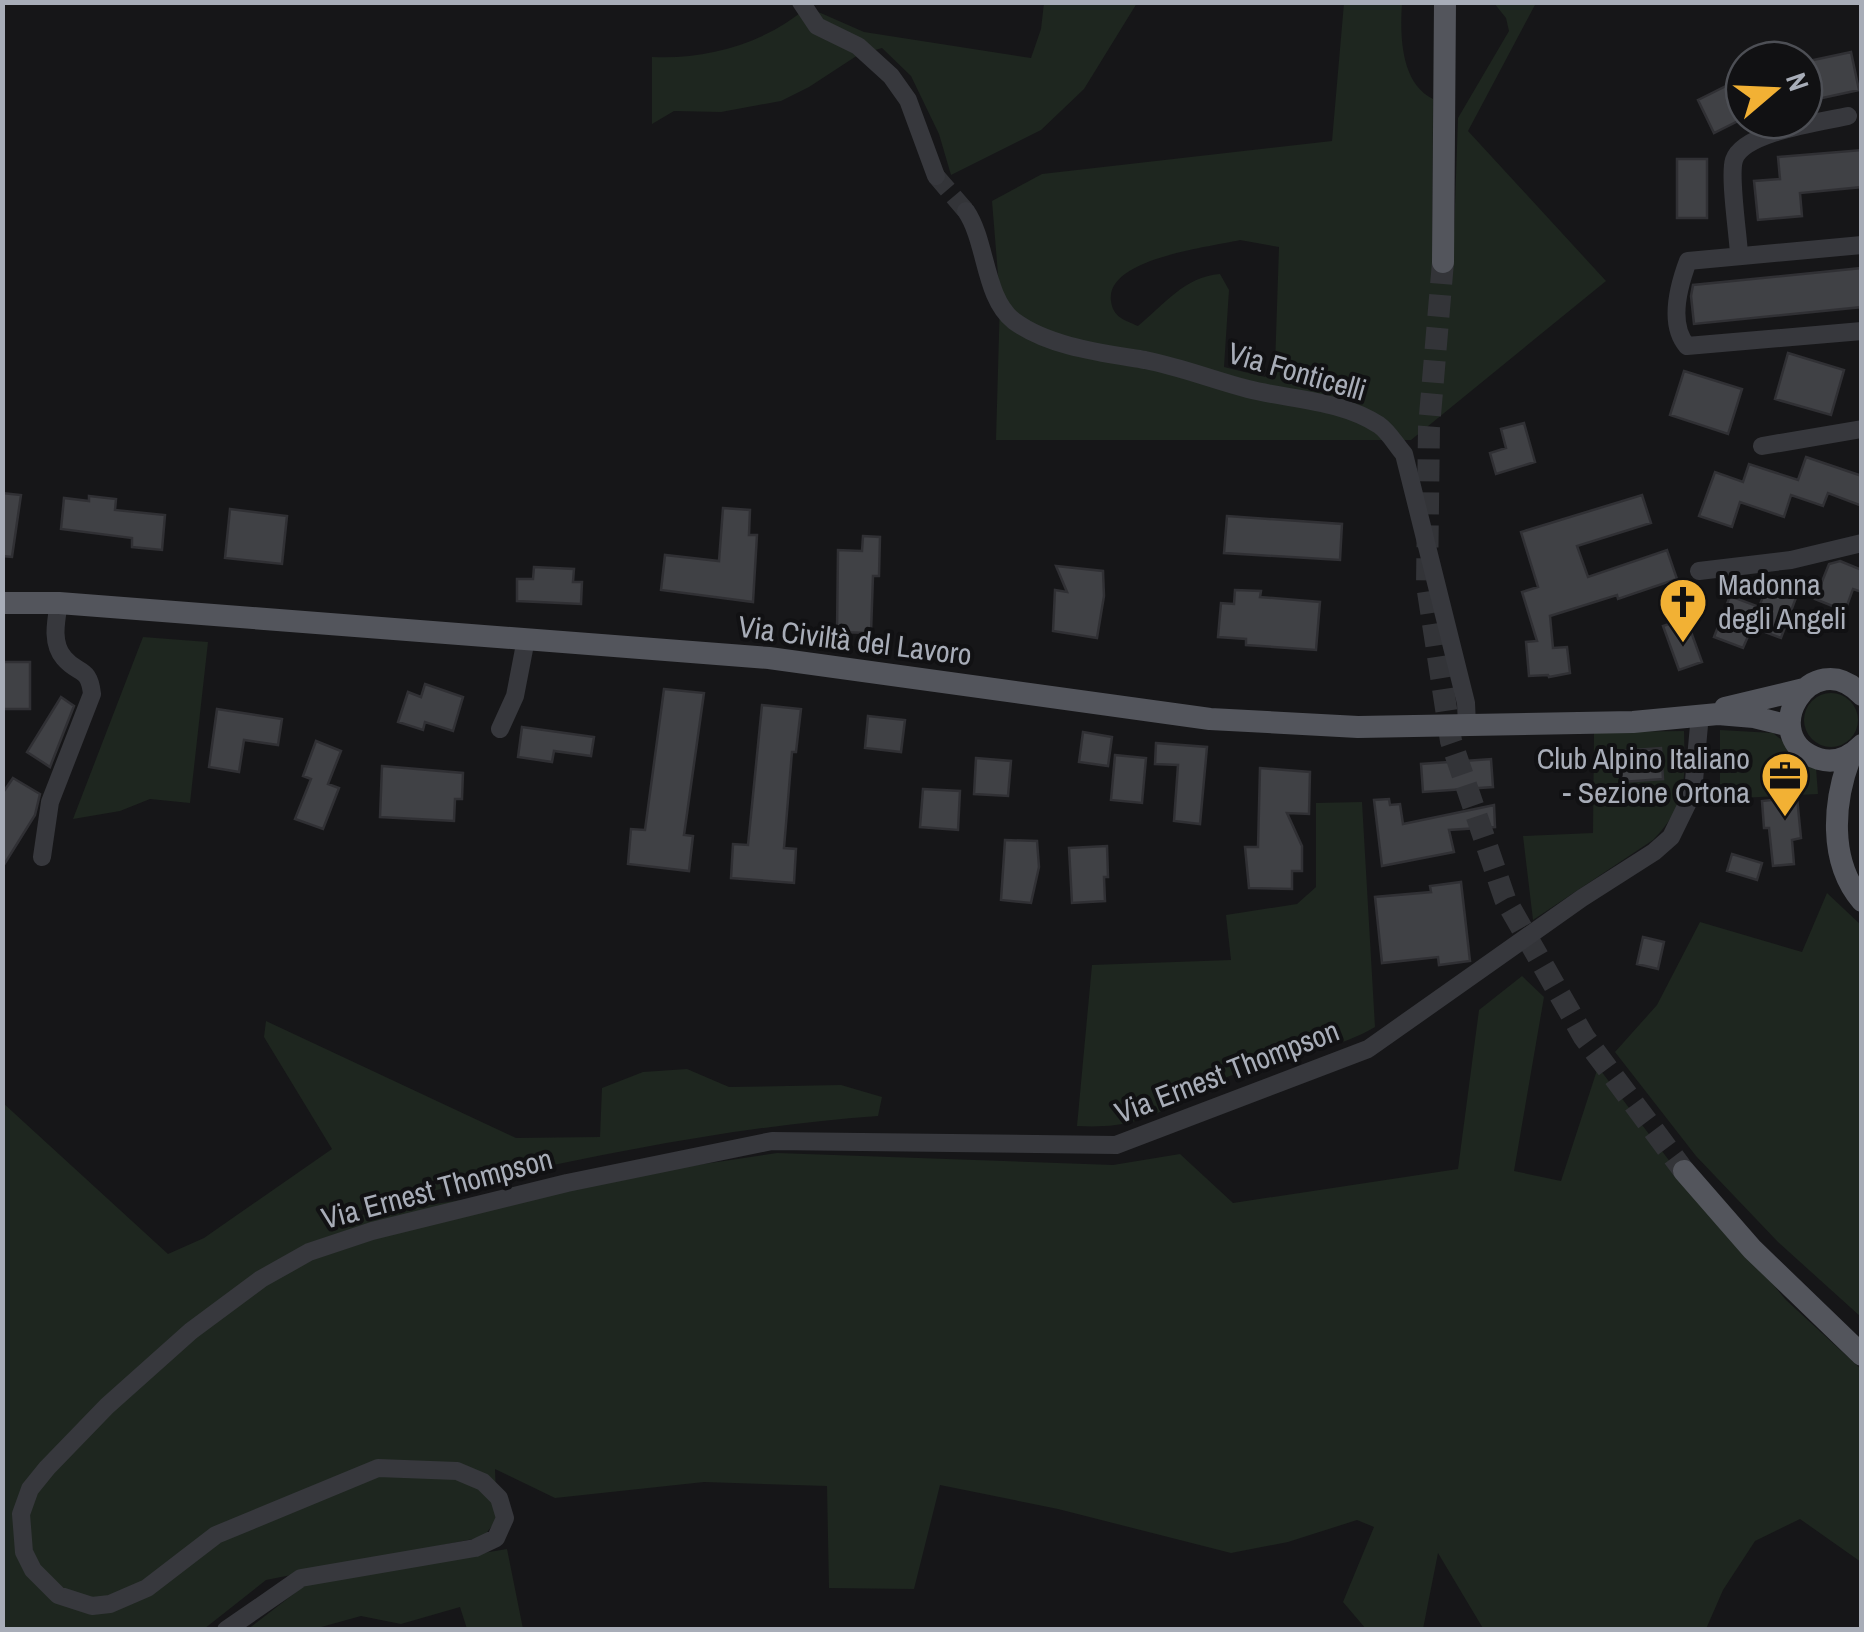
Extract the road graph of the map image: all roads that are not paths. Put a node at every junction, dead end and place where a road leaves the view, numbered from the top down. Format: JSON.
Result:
{"nodes":[{"id":1,"x":802,"y":2,"type":"edge"},
{"id":2,"x":1445,"y":2,"type":"edge"},
{"id":3,"x":1848,"y":116,"type":"dead end"},
{"id":4,"x":936,"y":176,"type":"tunnel mouth"},
{"id":5,"x":966,"y":211,"type":"tunnel mouth"},
{"id":6,"x":1862,"y":245,"type":"edge"},
{"id":7,"x":1739,"y":254,"type":"junction"},
{"id":8,"x":1443,"y":262,"type":"tunnel mouth"},
{"id":9,"x":1862,"y":331,"type":"edge"},
{"id":10,"x":1862,"y":429,"type":"edge"},
{"id":11,"x":1762,"y":446,"type":"dead end"},
{"id":12,"x":1862,"y":544,"type":"edge"},
{"id":13,"x":1699,"y":571,"type":"dead end"},
{"id":14,"x":2,"y":602,"type":"edge"},
{"id":15,"x":59,"y":604,"type":"junction"},
{"id":16,"x":526,"y":640,"type":"junction"},
{"id":17,"x":1851,"y":682,"type":"edge"},
{"id":18,"x":1804,"y":689,"type":"junction"},
{"id":19,"x":1862,"y":695,"type":"edge"},
{"id":20,"x":1700,"y":714,"type":"junction"},
{"id":21,"x":1467,"y":725,"type":"junction"},
{"id":22,"x":1790,"y":726,"type":"junction"},
{"id":23,"x":500,"y":729,"type":"dead end"},
{"id":24,"x":1856,"y":750,"type":"edge"},
{"id":25,"x":1813,"y":757,"type":"junction"},
{"id":26,"x":1837,"y":822,"type":"junction"},
{"id":27,"x":42,"y":857,"type":"dead end"},
{"id":28,"x":1862,"y":901,"type":"edge"},
{"id":29,"x":1684,"y":1171,"type":"tunnel mouth"},
{"id":30,"x":1862,"y":1355,"type":"edge"},
{"id":31,"x":226,"y":1630,"type":"edge"}],
"edges":[{"from":1,"to":4,"type":"street"},
{"from":2,"to":8,"type":"main road"},
{"from":3,"to":7,"type":"street"},
{"from":5,"to":21,"type":"street","name":"Via Fonticelli"},
{"from":6,"to":7,"type":"street"},
{"from":7,"to":9,"type":"street"},
{"from":10,"to":11,"type":"street"},
{"from":12,"to":13,"type":"street"},
{"from":14,"to":15,"type":"main road","name":"Via Civiltà del Lavoro"},
{"from":15,"to":16,"type":"main road","name":"Via Civiltà del Lavoro"},
{"from":15,"to":27,"type":"street"},
{"from":16,"to":21,"type":"main road","name":"Via Civiltà del Lavoro"},
{"from":16,"to":23,"type":"street"},
{"from":17,"to":18,"type":"main road","name":"Via Civiltà del Lavoro"},
{"from":17,"to":19,"type":"main road"},
{"from":18,"to":20,"type":"main road","name":"Via Civiltà del Lavoro"},
{"from":18,"to":22,"type":"main road"},
{"from":20,"to":21,"type":"main road","name":"Via Civiltà del Lavoro"},
{"from":20,"to":22,"type":"main road","name":"Via Civiltà del Lavoro"},
{"from":20,"to":31,"type":"street","name":"Via Ernest Thompson"},
{"from":22,"to":25,"type":"main road"},
{"from":24,"to":25,"type":"main road"},
{"from":24,"to":26,"type":"main road"},
{"from":25,"to":26,"type":"main road"},
{"from":26,"to":28,"type":"main road"},
{"from":29,"to":30,"type":"main road"}]}
